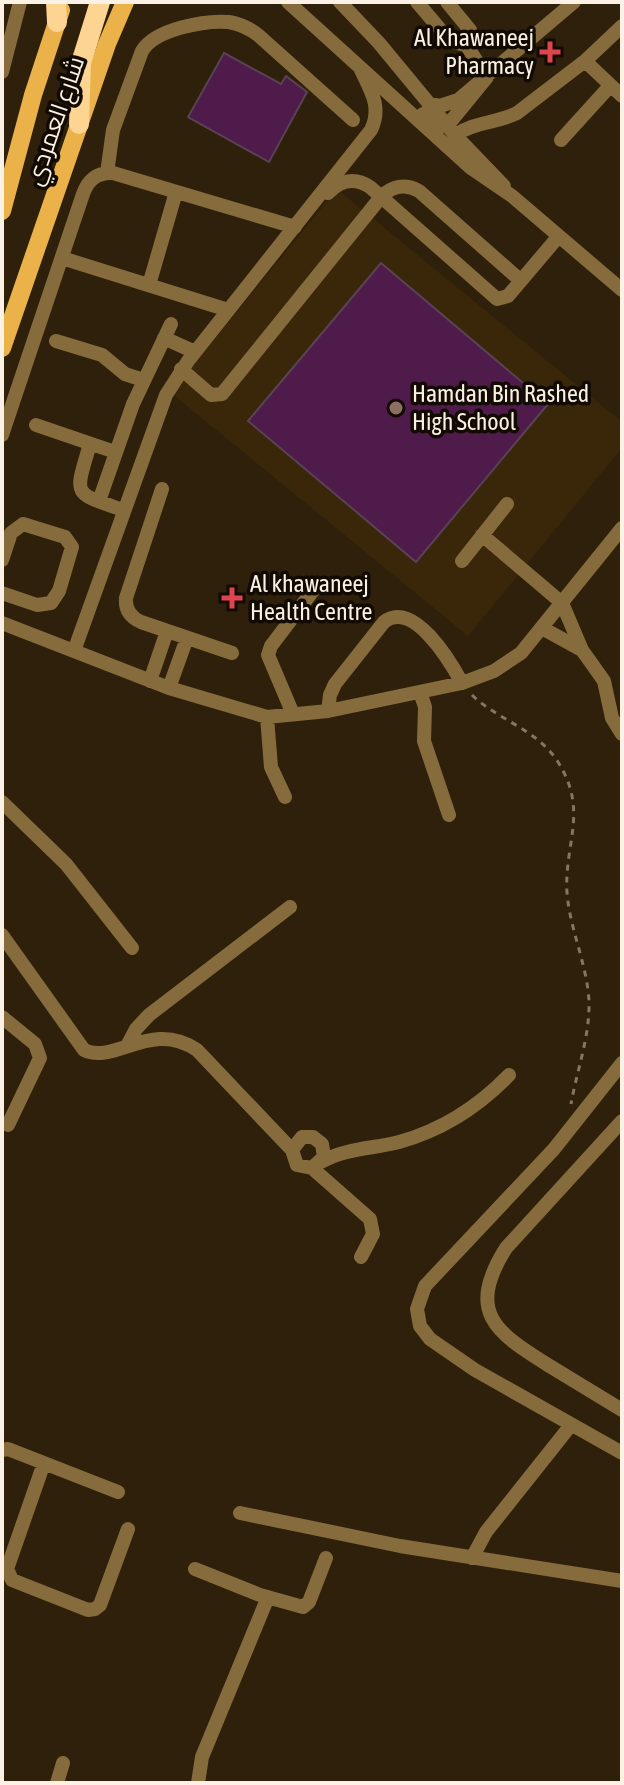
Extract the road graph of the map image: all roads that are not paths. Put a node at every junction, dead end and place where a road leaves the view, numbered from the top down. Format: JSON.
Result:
{"nodes":[{"id":1,"x":20,"y":2,"type":"edge"},
{"id":2,"x":65,"y":2,"type":"edge"},
{"id":3,"x":100,"y":2,"type":"edge"},
{"id":4,"x":125,"y":2,"type":"edge"},
{"id":5,"x":135,"y":2,"type":"edge"},
{"id":6,"x":289,"y":2,"type":"edge"},
{"id":7,"x":340,"y":2,"type":"edge"},
{"id":8,"x":417,"y":2,"type":"edge"},
{"id":9,"x":447,"y":2,"type":"edge"},
{"id":10,"x":574,"y":2,"type":"edge"},
{"id":11,"x":56,"y":12,"type":"edge"},
{"id":12,"x":622,"y":26,"type":"edge"},
{"id":13,"x":465,"y":43,"type":"junction"},
{"id":14,"x":107,"y":44,"type":"junction"},
{"id":15,"x":585,"y":61,"type":"junction"},
{"id":16,"x":361,"y":70,"type":"junction"},
{"id":17,"x":2,"y":72,"type":"edge"},
{"id":18,"x":487,"y":77,"type":"junction"},
{"id":19,"x":610,"y":86,"type":"junction"},
{"id":20,"x":622,"y":96,"type":"edge"},
{"id":21,"x":428,"y":103,"type":"junction"},
{"id":22,"x":353,"y":120,"type":"dead end"},
{"id":23,"x":79,"y":124,"type":"junction"},
{"id":24,"x":451,"y":130,"type":"junction"},
{"id":25,"x":561,"y":140,"type":"dead end"},
{"id":26,"x":107,"y":173,"type":"junction"},
{"id":27,"x":176,"y":192,"type":"junction"},
{"id":28,"x":512,"y":196,"type":"junction"},
{"id":29,"x":381,"y":197,"type":"junction"},
{"id":30,"x":2,"y":211,"type":"edge"},
{"id":31,"x":307,"y":211,"type":"junction"},
{"id":32,"x":295,"y":227,"type":"junction"},
{"id":33,"x":555,"y":234,"type":"junction"},
{"id":34,"x":62,"y":258,"type":"junction"},
{"id":35,"x":525,"y":275,"type":"junction"},
{"id":36,"x":149,"y":285,"type":"junction"},
{"id":37,"x":622,"y":290,"type":"edge"},
{"id":38,"x":228,"y":310,"type":"junction"},
{"id":39,"x":56,"y":341,"type":"dead end"},
{"id":40,"x":2,"y":348,"type":"edge"},
{"id":41,"x":195,"y":352,"type":"junction"},
{"id":42,"x":181,"y":369,"type":"junction"},
{"id":43,"x":143,"y":380,"type":"junction"},
{"id":44,"x":36,"y":425,"type":"dead end"},
{"id":45,"x":2,"y":435,"type":"edge"},
{"id":46,"x":90,"y":444,"type":"junction"},
{"id":47,"x":115,"y":452,"type":"junction"},
{"id":48,"x":162,"y":489,"type":"dead end"},
{"id":49,"x":99,"y":501,"type":"junction"},
{"id":50,"x":507,"y":504,"type":"dead end"},
{"id":51,"x":123,"y":510,"type":"junction"},
{"id":52,"x":622,"y":528,"type":"edge"},
{"id":53,"x":482,"y":535,"type":"junction"},
{"id":54,"x":2,"y":560,"type":"edge"},
{"id":55,"x":462,"y":561,"type":"dead end"},
{"id":56,"x":315,"y":588,"type":"dead end"},
{"id":57,"x":2,"y":593,"type":"edge"},
{"id":58,"x":21,"y":600,"type":"junction"},
{"id":59,"x":562,"y":603,"type":"junction"},
{"id":60,"x":7,"y":625,"type":"edge"},
{"id":61,"x":542,"y":628,"type":"junction"},
{"id":62,"x":167,"y":631,"type":"junction"},
{"id":63,"x":187,"y":638,"type":"junction"},
{"id":64,"x":582,"y":650,"type":"junction"},
{"id":65,"x":74,"y":651,"type":"junction"},
{"id":66,"x":232,"y":653,"type":"dead end"},
{"id":67,"x":150,"y":681,"type":"junction"},
{"id":68,"x":462,"y":683,"type":"junction"},
{"id":69,"x":169,"y":688,"type":"junction"},
{"id":70,"x":420,"y":692,"type":"junction"},
{"id":71,"x":328,"y":711,"type":"junction"},
{"id":72,"x":293,"y":714,"type":"junction"},
{"id":73,"x":267,"y":717,"type":"junction"},
{"id":74,"x":622,"y":734,"type":"edge"},
{"id":75,"x":285,"y":797,"type":"dead end"},
{"id":76,"x":2,"y":802,"type":"edge"},
{"id":77,"x":449,"y":815,"type":"dead end"},
{"id":78,"x":290,"y":907,"type":"dead end"},
{"id":79,"x":2,"y":935,"type":"edge"},
{"id":80,"x":132,"y":948,"type":"dead end"},
{"id":81,"x":2,"y":1017,"type":"edge"},
{"id":82,"x":127,"y":1046,"type":"junction"},
{"id":83,"x":622,"y":1063,"type":"edge"},
{"id":84,"x":509,"y":1075,"type":"dead end"},
{"id":85,"x":622,"y":1121,"type":"edge"},
{"id":86,"x":8,"y":1125,"type":"dead end"},
{"id":87,"x":318,"y":1139,"type":"junction"},
{"id":88,"x":355,"y":1149,"type":"junction"},
{"id":89,"x":292,"y":1150,"type":"junction"},
{"id":90,"x":317,"y":1165,"type":"junction"},
{"id":91,"x":361,"y":1257,"type":"dead end"},
{"id":92,"x":622,"y":1410,"type":"edge"},
{"id":93,"x":571,"y":1425,"type":"junction"},
{"id":94,"x":2,"y":1450,"type":"edge"},
{"id":95,"x":622,"y":1453,"type":"edge"},
{"id":96,"x":44,"y":1463,"type":"junction"},
{"id":97,"x":118,"y":1492,"type":"dead end"},
{"id":98,"x":240,"y":1513,"type":"dead end"},
{"id":99,"x":128,"y":1529,"type":"dead end"},
{"id":100,"x":326,"y":1558,"type":"dead end"},
{"id":101,"x":472,"y":1558,"type":"junction"},
{"id":102,"x":195,"y":1569,"type":"dead end"},
{"id":103,"x":622,"y":1581,"type":"edge"},
{"id":104,"x":268,"y":1597,"type":"junction"},
{"id":105,"x":63,"y":1763,"type":"dead end"},
{"id":106,"x":57,"y":1783,"type":"edge"},
{"id":107,"x":198,"y":1783,"type":"edge"}],
"edges":[{"from":1,"to":17,"type":"street"},
{"from":2,"to":11,"type":"main road","name":"شارع العمردي"},
{"from":3,"to":23,"type":"highway"},
{"from":4,"to":14,"type":"main road","name":"شارع العمردي"},
{"from":5,"to":14,"type":"main road"},
{"from":6,"to":16,"type":"street"},
{"from":6,"to":24,"type":"street"},
{"from":7,"to":21,"type":"street"},
{"from":8,"to":13,"type":"street"},
{"from":9,"to":13,"type":"street"},
{"from":10,"to":18,"type":"street"},
{"from":11,"to":30,"type":"main road","name":"شارع العمردي"},
{"from":12,"to":15,"type":"street"},
{"from":13,"to":18,"type":"street"},
{"from":14,"to":23,"type":"main road","name":"شارع العمردي"},
{"from":15,"to":19,"type":"street"},
{"from":15,"to":24,"type":"street"},
{"from":16,"to":28,"type":"street"},
{"from":16,"to":31,"type":"street"},
{"from":18,"to":21,"type":"street"},
{"from":18,"to":24,"type":"street"},
{"from":19,"to":20,"type":"street"},
{"from":19,"to":25,"type":"street"},
{"from":21,"to":24,"type":"street"},
{"from":22,"to":26,"type":"street"},
{"from":23,"to":40,"type":"main road","name":"شارع العمردي"},
{"from":24,"to":28,"type":"street"},
{"from":26,"to":27,"type":"street"},
{"from":26,"to":34,"type":"street"},
{"from":27,"to":32,"type":"street"},
{"from":27,"to":36,"type":"street"},
{"from":28,"to":33,"type":"street"},
{"from":29,"to":31,"type":"street"},
{"from":29,"to":35,"type":"street"},
{"from":29,"to":35,"type":"street"},
{"from":29,"to":42,"type":"street"},
{"from":31,"to":32,"type":"street"},
{"from":32,"to":38,"type":"street"},
{"from":33,"to":35,"type":"street"},
{"from":33,"to":37,"type":"street"},
{"from":34,"to":36,"type":"street"},
{"from":34,"to":45,"type":"street"},
{"from":36,"to":38,"type":"street"},
{"from":38,"to":41,"type":"street"},
{"from":39,"to":43,"type":"street"},
{"from":41,"to":42,"type":"street"},
{"from":41,"to":43,"type":"street"},
{"from":42,"to":51,"type":"street"},
{"from":43,"to":47,"type":"street"},
{"from":44,"to":46,"type":"street"},
{"from":46,"to":47,"type":"street"},
{"from":46,"to":49,"type":"street"},
{"from":47,"to":49,"type":"street"},
{"from":48,"to":62,"type":"street"},
{"from":49,"to":51,"type":"street"},
{"from":50,"to":53,"type":"street"},
{"from":51,"to":65,"type":"street"},
{"from":52,"to":59,"type":"street"},
{"from":53,"to":55,"type":"street"},
{"from":53,"to":59,"type":"street"},
{"from":54,"to":58,"type":"street"},
{"from":56,"to":72,"type":"street"},
{"from":57,"to":58,"type":"street"},
{"from":58,"to":60,"type":"street"},
{"from":59,"to":61,"type":"street"},
{"from":59,"to":64,"type":"street"},
{"from":60,"to":65,"type":"street"},
{"from":61,"to":64,"type":"street"},
{"from":61,"to":68,"type":"street"},
{"from":62,"to":63,"type":"street"},
{"from":62,"to":67,"type":"street"},
{"from":63,"to":66,"type":"street"},
{"from":63,"to":69,"type":"street"},
{"from":64,"to":74,"type":"street"},
{"from":65,"to":67,"type":"street"},
{"from":67,"to":69,"type":"street"},
{"from":68,"to":70,"type":"street"},
{"from":68,"to":71,"type":"street"},
{"from":69,"to":73,"type":"street"},
{"from":70,"to":71,"type":"street"},
{"from":70,"to":77,"type":"street"},
{"from":71,"to":72,"type":"street"},
{"from":72,"to":73,"type":"street"},
{"from":73,"to":75,"type":"street"},
{"from":76,"to":80,"type":"street"},
{"from":78,"to":82,"type":"street"},
{"from":79,"to":82,"type":"street"},
{"from":81,"to":86,"type":"street"},
{"from":82,"to":89,"type":"street"},
{"from":83,"to":93,"type":"street"},
{"from":84,"to":88,"type":"street"},
{"from":85,"to":92,"type":"street"},
{"from":87,"to":88,"type":"street"},
{"from":87,"to":89,"type":"street"},
{"from":87,"to":90,"type":"street"},
{"from":88,"to":90,"type":"street"},
{"from":89,"to":90,"type":"street"},
{"from":90,"to":91,"type":"street"},
{"from":93,"to":95,"type":"street"},
{"from":93,"to":101,"type":"street"},
{"from":94,"to":96,"type":"street"},
{"from":96,"to":97,"type":"street"},
{"from":96,"to":99,"type":"street"},
{"from":98,"to":101,"type":"street"},
{"from":100,"to":104,"type":"street"},
{"from":101,"to":103,"type":"street"},
{"from":102,"to":104,"type":"street"},
{"from":104,"to":107,"type":"street"},
{"from":105,"to":106,"type":"street"}]}
